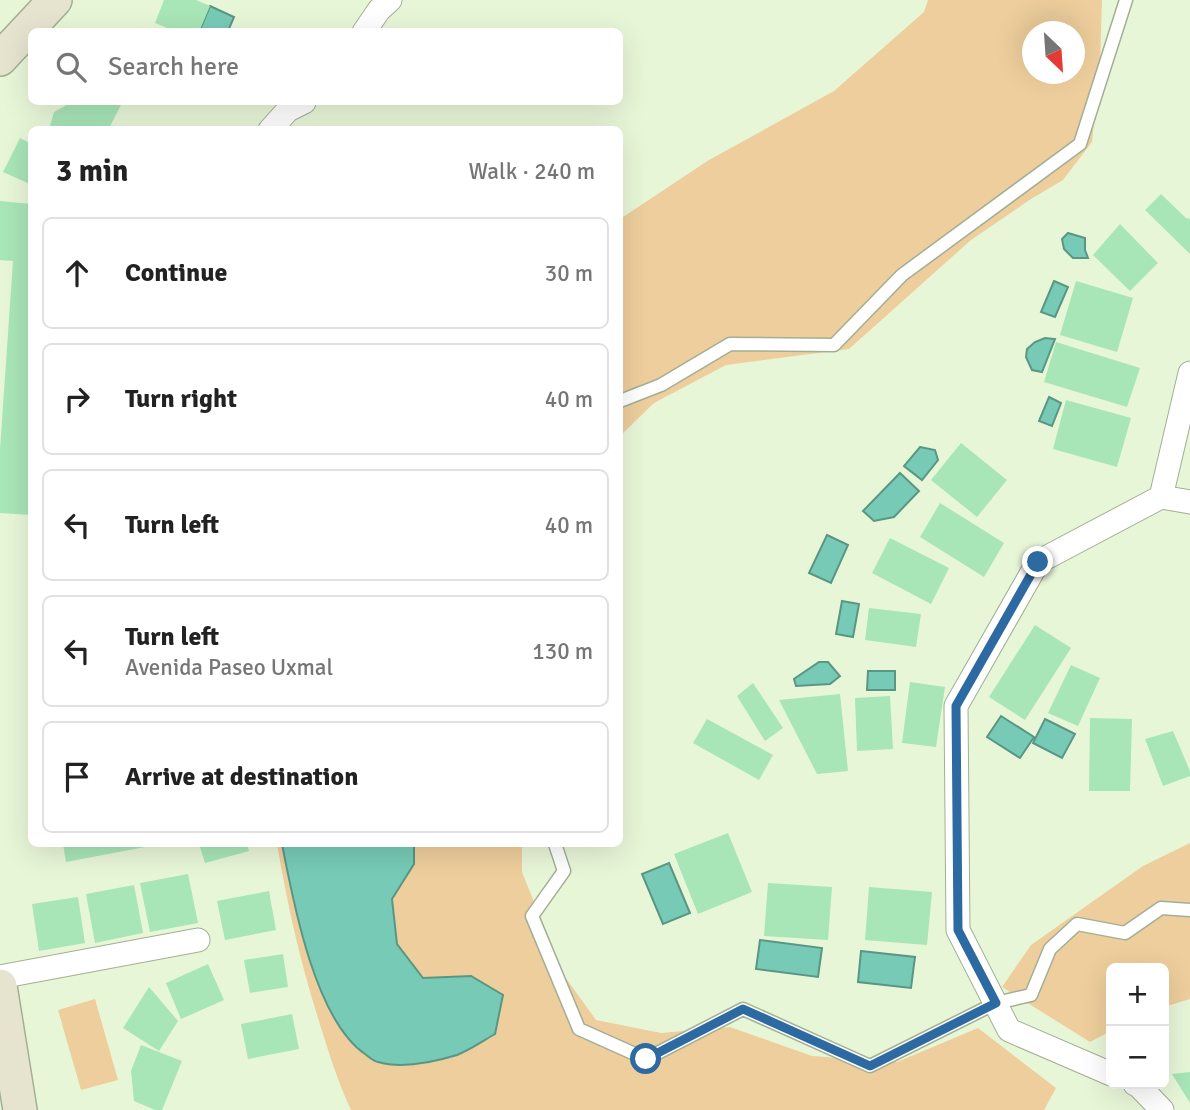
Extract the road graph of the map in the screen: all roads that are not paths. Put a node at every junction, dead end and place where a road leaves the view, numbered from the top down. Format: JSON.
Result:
{"nodes":[{"id":1,"x":55,"y":0,"type":"edge"},
{"id":2,"x":81,"y":0,"type":"edge"},
{"id":3,"x":390,"y":0,"type":"edge"},
{"id":4,"x":1126,"y":0,"type":"edge"},
{"id":5,"x":29,"y":28,"type":"edge"},
{"id":6,"x":55,"y":28,"type":"edge"},
{"id":7,"x":367,"y":28,"type":"edge"},
{"id":8,"x":28,"y":29,"type":"edge"},
{"id":9,"x":28,"y":57,"type":"edge"},
{"id":10,"x":0,"y":59,"type":"edge"},
{"id":11,"x":0,"y":86,"type":"edge"},
{"id":12,"x":298,"y":105,"type":"edge"},
{"id":13,"x":274,"y":126,"type":"edge"},
{"id":14,"x":1190,"y":373,"type":"edge"},
{"id":15,"x":623,"y":400,"type":"edge"},
{"id":16,"x":1161,"y":497,"type":"junction"},
{"id":17,"x":1190,"y":502,"type":"edge"},
{"id":18,"x":556,"y":847,"type":"edge"},
{"id":19,"x":1190,"y":910,"type":"edge"},
{"id":20,"x":198,"y":940,"type":"dead end"},
{"id":21,"x":0,"y":977,"type":"edge"},
{"id":22,"x":0,"y":986,"type":"edge"},
{"id":23,"x":996,"y":1003,"type":"junction"},
{"id":24,"x":1106,"y":1072,"type":"edge"},
{"id":25,"x":1142,"y":1089,"type":"edge"},
{"id":26,"x":20,"y":1110,"type":"edge"},
{"id":27,"x":1162,"y":1110,"type":"edge"}],
"edges":[{"from":1,"to":5,"type":"main road"},
{"from":2,"to":6,"type":"main road"},
{"from":3,"to":7,"type":"street"},
{"from":4,"to":15,"type":"lane"},
{"from":8,"to":10,"type":"main road"},
{"from":9,"to":11,"type":"main road"},
{"from":12,"to":13,"type":"street"},
{"from":14,"to":16,"type":"street"},
{"from":16,"to":17,"type":"street"},
{"from":16,"to":23,"type":"street"},
{"from":18,"to":23,"type":"lane"},
{"from":19,"to":23,"type":"lane"},
{"from":20,"to":21,"type":"street"},
{"from":22,"to":26,"type":"main road"},
{"from":23,"to":24,"type":"street"},
{"from":25,"to":27,"type":"street"}]}
